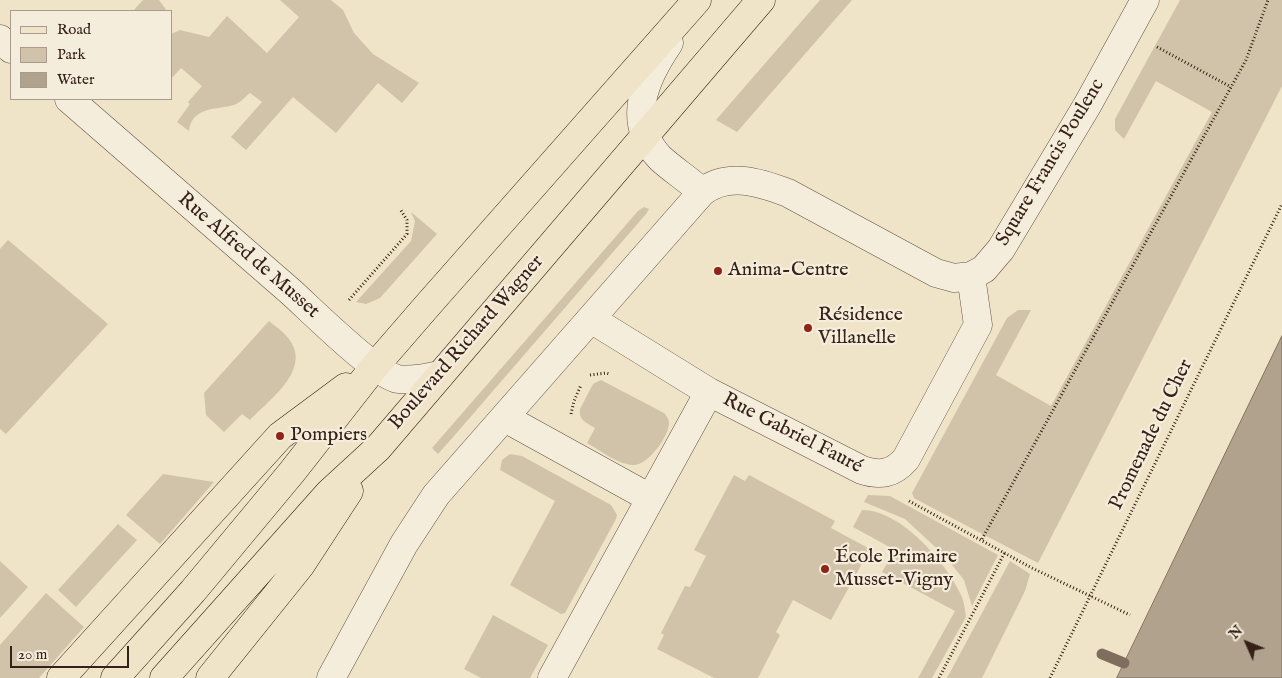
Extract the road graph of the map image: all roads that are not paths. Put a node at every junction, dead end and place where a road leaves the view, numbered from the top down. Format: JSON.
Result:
{"nodes":[{"id":1,"x":698,"y":0,"type":"edge"},
{"id":2,"x":761,"y":0,"type":"edge"},
{"id":3,"x":1145,"y":0,"type":"edge"},
{"id":4,"x":0,"y":39,"type":"edge"},
{"id":5,"x":10,"y":48,"type":"edge"},
{"id":6,"x":70,"y":100,"type":"edge"},
{"id":7,"x":646,"y":136,"type":"junction"},
{"id":8,"x":702,"y":192,"type":"junction"},
{"id":9,"x":971,"y":276,"type":"junction"},
{"id":10,"x":592,"y":319,"type":"junction"},
{"id":11,"x":375,"y":366,"type":"junction"},
{"id":12,"x":440,"y":375,"type":"junction"},
{"id":13,"x":709,"y":392,"type":"junction"},
{"id":14,"x":505,"y":418,"type":"junction"},
{"id":15,"x":378,"y":448,"type":"junction"},
{"id":16,"x":650,"y":498,"type":"junction"},
{"id":17,"x":61,"y":678,"type":"edge"},
{"id":18,"x":114,"y":678,"type":"edge"},
{"id":19,"x":164,"y":678,"type":"edge"},
{"id":20,"x":210,"y":678,"type":"edge"},
{"id":21,"x":331,"y":678,"type":"edge"},
{"id":22,"x":552,"y":678,"type":"edge"}],
"edges":[{"from":1,"to":7,"type":"street"},
{"from":1,"to":11,"type":"main road"},
{"from":2,"to":7,"type":"main road","name":"Boulevard Richard Wagner"},
{"from":3,"to":9,"type":"street","name":"Square Francis Poulenc"},
{"from":4,"to":5,"type":"street"},
{"from":6,"to":11,"type":"street","name":"Rue Alfred de Musset"},
{"from":7,"to":8,"type":"street"},
{"from":7,"to":12,"type":"main road","name":"Boulevard Richard Wagner"},
{"from":8,"to":9,"type":"street"},
{"from":8,"to":10,"type":"street"},
{"from":9,"to":13,"type":"street","name":"Rue Gabriel Fauré"},
{"from":10,"to":13,"type":"street"},
{"from":10,"to":14,"type":"street"},
{"from":11,"to":12,"type":"street","name":"Rue Alfred de Musset"},
{"from":11,"to":17,"type":"main road"},
{"from":11,"to":18,"type":"main road"},
{"from":12,"to":15,"type":"main road","name":"Boulevard Richard Wagner"},
{"from":13,"to":16,"type":"street","name":"Rue Gabriel Fauré"},
{"from":14,"to":16,"type":"street"},
{"from":14,"to":21,"type":"street"},
{"from":15,"to":19,"type":"main road","name":"Boulevard Richard Wagner"},
{"from":15,"to":20,"type":"main road"},
{"from":16,"to":22,"type":"street","name":"Rue Gabriel Fauré"}]}
